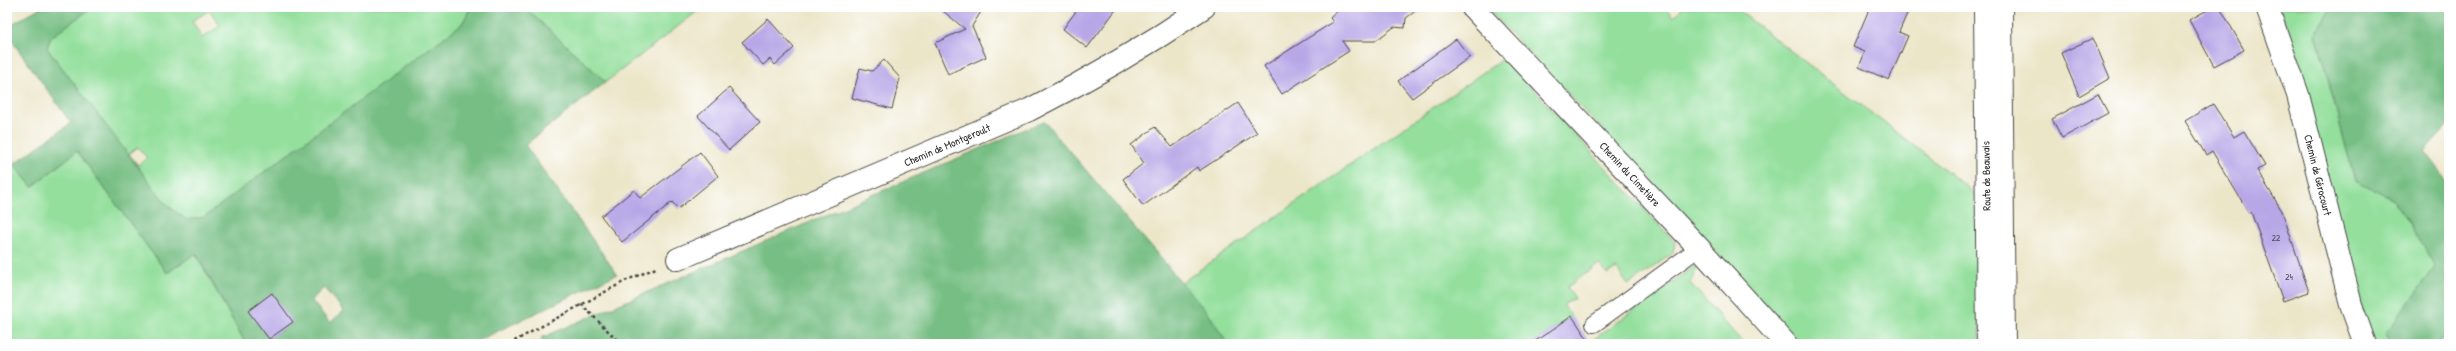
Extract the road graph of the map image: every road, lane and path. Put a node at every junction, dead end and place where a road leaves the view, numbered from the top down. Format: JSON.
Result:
{"nodes":[{"id":1,"x":1204,"y":7,"type":"edge"},
{"id":2,"x":1472,"y":7,"type":"edge"},
{"id":3,"x":1985,"y":7,"type":"edge"},
{"id":4,"x":2001,"y":7,"type":"edge"},
{"id":5,"x":2267,"y":7,"type":"edge"},
{"id":6,"x":1699,"y":248,"type":"junction"},
{"id":7,"x":678,"y":259,"type":"joint"},
{"id":8,"x":581,"y":304,"type":"junction"},
{"id":9,"x":1594,"y":324,"type":"dead end"},
{"id":10,"x":510,"y":344,"type":"edge"},
{"id":11,"x":621,"y":344,"type":"edge"},
{"id":12,"x":1786,"y":344,"type":"edge"},
{"id":13,"x":1988,"y":344,"type":"edge"},
{"id":14,"x":2004,"y":344,"type":"edge"},
{"id":15,"x":2364,"y":344,"type":"edge"}],
"edges":[{"from":1,"to":7,"type":"street","name":"Chemin de Montgeroult"},
{"from":2,"to":6,"type":"street","name":"Chemin du Cimetière"},
{"from":3,"to":13,"type":"street","name":"Route de Beauvais"},
{"from":4,"to":14,"type":"street","name":"Route de Beauvais"},
{"from":5,"to":15,"type":"street","name":"Chemin de Gérocourt"},
{"from":6,"to":9,"type":"lane"},
{"from":6,"to":12,"type":"street","name":"Chemin du Cimetière"},
{"from":7,"to":8,"type":"path"},
{"from":8,"to":10,"type":"path"},
{"from":8,"to":11,"type":"path"}]}
